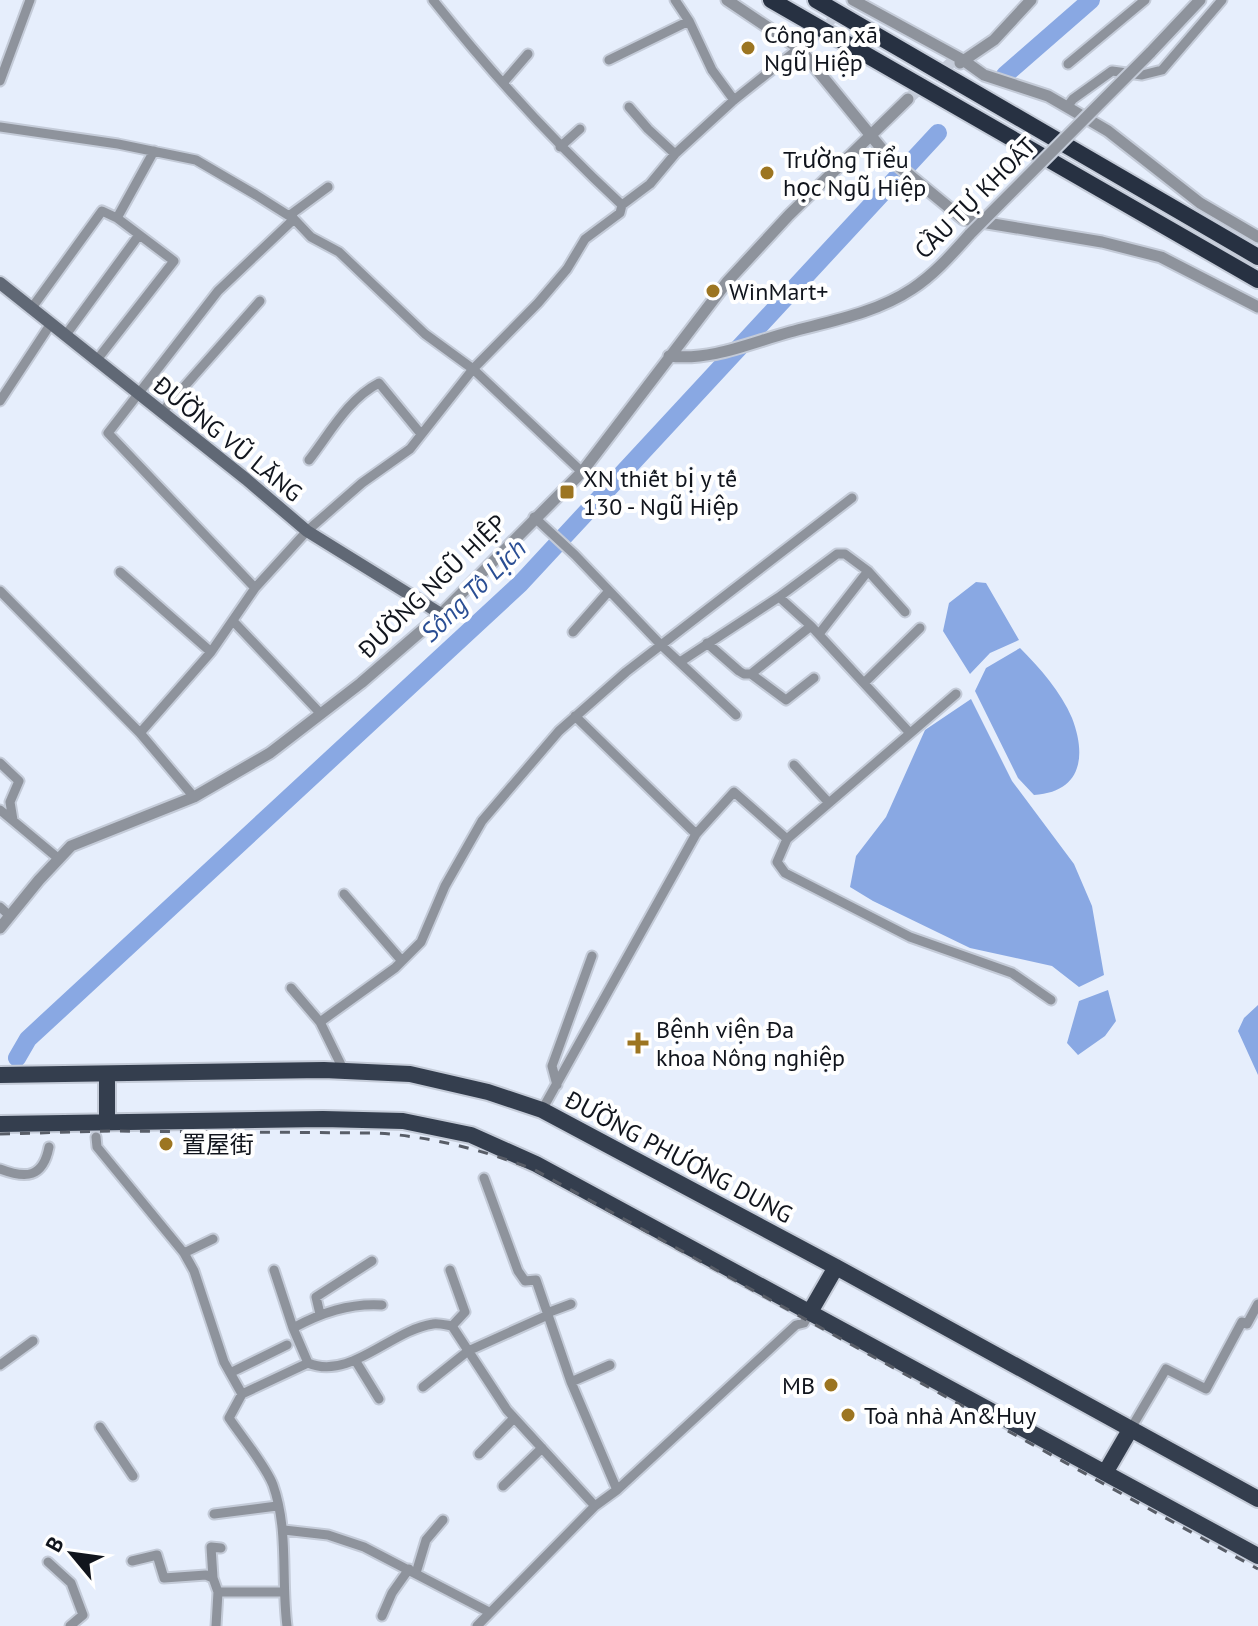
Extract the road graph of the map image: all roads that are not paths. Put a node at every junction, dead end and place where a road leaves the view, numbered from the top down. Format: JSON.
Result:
{"nodes":[{"id":1,"x":30,"y":0,"type":"edge"},
{"id":2,"x":433,"y":0,"type":"edge"},
{"id":3,"x":675,"y":0,"type":"edge"},
{"id":4,"x":727,"y":0,"type":"edge"},
{"id":5,"x":771,"y":0,"type":"edge"},
{"id":6,"x":816,"y":0,"type":"edge"},
{"id":7,"x":1031,"y":0,"type":"edge"},
{"id":8,"x":1145,"y":0,"type":"edge"},
{"id":9,"x":1200,"y":0,"type":"edge"},
{"id":10,"x":1222,"y":0,"type":"edge"},
{"id":11,"x":852,"y":1,"type":"edge"},
{"id":12,"x":689,"y":21,"type":"junction"},
{"id":13,"x":813,"y":37,"type":"tunnel mouth"},
{"id":14,"x":800,"y":49,"type":"junction"},
{"id":15,"x":528,"y":54,"type":"dead end"},
{"id":16,"x":609,"y":60,"type":"dead end"},
{"id":17,"x":958,"y":62,"type":"junction"},
{"id":18,"x":1068,"y":64,"type":"dead end"},
{"id":19,"x":0,"y":81,"type":"edge"},
{"id":20,"x":503,"y":83,"type":"junction"},
{"id":21,"x":734,"y":100,"type":"junction"},
{"id":22,"x":910,"y":101,"type":"tunnel mouth"},
{"id":23,"x":629,"y":107,"type":"dead end"},
{"id":24,"x":1067,"y":107,"type":"junction"},
{"id":25,"x":0,"y":127,"type":"edge"},
{"id":26,"x":580,"y":129,"type":"dead end"},
{"id":27,"x":871,"y":137,"type":"junction"},
{"id":28,"x":560,"y":147,"type":"junction"},
{"id":29,"x":154,"y":151,"type":"junction"},
{"id":30,"x":675,"y":154,"type":"junction"},
{"id":31,"x":328,"y":187,"type":"dead end"},
{"id":32,"x":622,"y":205,"type":"junction"},
{"id":33,"x":292,"y":217,"type":"junction"},
{"id":34,"x":117,"y":218,"type":"junction"},
{"id":35,"x":139,"y":235,"type":"junction"},
{"id":36,"x":1258,"y":237,"type":"edge"},
{"id":37,"x":1258,"y":257,"type":"edge"},
{"id":38,"x":1258,"y":280,"type":"edge"},
{"id":39,"x":0,"y":283,"type":"edge"},
{"id":40,"x":260,"y":301,"type":"dead end"},
{"id":41,"x":1258,"y":307,"type":"edge"},
{"id":42,"x":31,"y":309,"type":"junction"},
{"id":43,"x":50,"y":325,"type":"junction"},
{"id":44,"x":65,"y":336,"type":"junction"},
{"id":45,"x":669,"y":356,"type":"junction"},
{"id":46,"x":96,"y":361,"type":"junction"},
{"id":47,"x":473,"y":369,"type":"junction"},
{"id":48,"x":137,"y":394,"type":"junction"},
{"id":49,"x":0,"y":401,"type":"edge"},
{"id":50,"x":161,"y":413,"type":"junction"},
{"id":51,"x":421,"y":434,"type":"junction"},
{"id":52,"x":309,"y":460,"type":"dead end"},
{"id":53,"x":582,"y":472,"type":"junction"},
{"id":54,"x":852,"y":498,"type":"dead end"},
{"id":55,"x":539,"y":522,"type":"junction"},
{"id":56,"x":307,"y":531,"type":"junction"},
{"id":57,"x":868,"y":571,"type":"junction"},
{"id":58,"x":120,"y":572,"type":"dead end"},
{"id":59,"x":255,"y":588,"type":"junction"},
{"id":60,"x":0,"y":591,"type":"edge"},
{"id":61,"x":609,"y":591,"type":"junction"},
{"id":62,"x":779,"y":597,"type":"junction"},
{"id":63,"x":905,"y":612,"type":"dead end"},
{"id":64,"x":441,"y":614,"type":"junction"},
{"id":65,"x":234,"y":622,"type":"junction"},
{"id":66,"x":920,"y":628,"type":"dead end"},
{"id":67,"x":815,"y":630,"type":"junction"},
{"id":68,"x":573,"y":632,"type":"dead end"},
{"id":69,"x":707,"y":643,"type":"junction"},
{"id":70,"x":661,"y":645,"type":"junction"},
{"id":71,"x":211,"y":652,"type":"junction"},
{"id":72,"x":680,"y":662,"type":"junction"},
{"id":73,"x":751,"y":674,"type":"junction"},
{"id":74,"x":814,"y":678,"type":"dead end"},
{"id":75,"x":864,"y":683,"type":"junction"},
{"id":76,"x":956,"y":694,"type":"dead end"},
{"id":77,"x":321,"y":714,"type":"junction"},
{"id":78,"x":736,"y":715,"type":"dead end"},
{"id":79,"x":575,"y":716,"type":"junction"},
{"id":80,"x":909,"y":732,"type":"junction"},
{"id":81,"x":140,"y":733,"type":"junction"},
{"id":82,"x":0,"y":763,"type":"edge"},
{"id":83,"x":794,"y":765,"type":"dead end"},
{"id":84,"x":194,"y":797,"type":"junction"},
{"id":85,"x":829,"y":803,"type":"junction"},
{"id":86,"x":0,"y":810,"type":"edge"},
{"id":87,"x":13,"y":820,"type":"junction"},
{"id":88,"x":696,"y":834,"type":"junction"},
{"id":89,"x":787,"y":839,"type":"junction"},
{"id":90,"x":59,"y":859,"type":"junction"},
{"id":91,"x":344,"y":894,"type":"dead end"},
{"id":92,"x":0,"y":907,"type":"edge"},
{"id":93,"x":10,"y":916,"type":"junction"},
{"id":94,"x":0,"y":928,"type":"edge"},
{"id":95,"x":592,"y":956,"type":"dead end"},
{"id":96,"x":402,"y":961,"type":"junction"},
{"id":97,"x":291,"y":988,"type":"dead end"},
{"id":98,"x":1051,"y":1000,"type":"dead end"},
{"id":99,"x":320,"y":1022,"type":"junction"},
{"id":100,"x":344,"y":1071,"type":"junction"},
{"id":101,"x":107,"y":1074,"type":"junction"},
{"id":102,"x":0,"y":1075,"type":"edge"},
{"id":103,"x":557,"y":1085,"type":"junction"},
{"id":104,"x":542,"y":1110,"type":"junction"},
{"id":105,"x":107,"y":1123,"type":"junction"},
{"id":106,"x":0,"y":1124,"type":"edge"},
{"id":107,"x":96,"y":1137,"type":"dead end"},
{"id":108,"x":49,"y":1147,"type":"dead end"},
{"id":109,"x":0,"y":1169,"type":"edge"},
{"id":110,"x":484,"y":1178,"type":"dead end"},
{"id":111,"x":213,"y":1239,"type":"dead end"},
{"id":112,"x":184,"y":1253,"type":"junction"},
{"id":113,"x":372,"y":1261,"type":"dead end"},
{"id":114,"x":836,"y":1267,"type":"junction"},
{"id":115,"x":274,"y":1270,"type":"dead end"},
{"id":116,"x":450,"y":1270,"type":"dead end"},
{"id":117,"x":571,"y":1304,"type":"dead end"},
{"id":118,"x":1258,"y":1304,"type":"edge"},
{"id":119,"x":382,"y":1305,"type":"dead end"},
{"id":120,"x":810,"y":1312,"type":"junction"},
{"id":121,"x":320,"y":1314,"type":"junction"},
{"id":122,"x":547,"y":1314,"type":"junction"},
{"id":123,"x":1253,"y":1323,"type":"edge"},
{"id":124,"x":452,"y":1326,"type":"junction"},
{"id":125,"x":293,"y":1328,"type":"junction"},
{"id":126,"x":33,"y":1341,"type":"dead end"},
{"id":127,"x":287,"y":1345,"type":"dead end"},
{"id":128,"x":468,"y":1351,"type":"junction"},
{"id":129,"x":355,"y":1360,"type":"junction"},
{"id":130,"x":308,"y":1363,"type":"junction"},
{"id":131,"x":0,"y":1365,"type":"edge"},
{"id":132,"x":610,"y":1365,"type":"dead end"},
{"id":133,"x":232,"y":1372,"type":"junction"},
{"id":134,"x":571,"y":1382,"type":"junction"},
{"id":135,"x":423,"y":1387,"type":"dead end"},
{"id":136,"x":242,"y":1394,"type":"junction"},
{"id":137,"x":379,"y":1399,"type":"dead end"},
{"id":138,"x":514,"y":1418,"type":"junction"},
{"id":139,"x":100,"y":1427,"type":"dead end"},
{"id":140,"x":1130,"y":1430,"type":"junction"},
{"id":141,"x":542,"y":1448,"type":"junction"},
{"id":142,"x":479,"y":1454,"type":"dead end"},
{"id":143,"x":1105,"y":1473,"type":"junction"},
{"id":144,"x":133,"y":1476,"type":"dead end"},
{"id":145,"x":503,"y":1486,"type":"dead end"},
{"id":146,"x":617,"y":1490,"type":"junction"},
{"id":147,"x":1258,"y":1499,"type":"edge"},
{"id":148,"x":277,"y":1506,"type":"junction"},
{"id":149,"x":595,"y":1506,"type":"junction"},
{"id":150,"x":214,"y":1514,"type":"dead end"},
{"id":151,"x":443,"y":1520,"type":"dead end"},
{"id":152,"x":284,"y":1530,"type":"junction"},
{"id":153,"x":221,"y":1548,"type":"dead end"},
{"id":154,"x":1258,"y":1556,"type":"edge"},
{"id":155,"x":132,"y":1561,"type":"dead end"},
{"id":156,"x":48,"y":1562,"type":"dead end"},
{"id":157,"x":413,"y":1571,"type":"junction"},
{"id":158,"x":213,"y":1578,"type":"junction"},
{"id":159,"x":218,"y":1592,"type":"junction"},
{"id":160,"x":283,"y":1592,"type":"junction"},
{"id":161,"x":489,"y":1612,"type":"junction"},
{"id":162,"x":382,"y":1616,"type":"dead end"},
{"id":163,"x":70,"y":1626,"type":"edge"},
{"id":164,"x":216,"y":1626,"type":"edge"},
{"id":165,"x":287,"y":1626,"type":"edge"},
{"id":166,"x":477,"y":1626,"type":"edge"}],
"edges":[{"from":1,"to":19,"type":"street"},
{"from":2,"to":20,"type":"street"},
{"from":3,"to":12,"type":"street"},
{"from":4,"to":14,"type":"street"},
{"from":5,"to":38,"type":"highway"},
{"from":6,"to":37,"type":"highway"},
{"from":7,"to":17,"type":"street"},
{"from":8,"to":18,"type":"street"},
{"from":9,"to":45,"type":"street","name":"CẦU TỰ KHOÁT","bridge":true},
{"from":10,"to":24,"type":"street"},
{"from":11,"to":17,"type":"street"},
{"from":12,"to":16,"type":"street"},
{"from":12,"to":21,"type":"street"},
{"from":13,"to":14,"type":"street"},
{"from":14,"to":21,"type":"street"},
{"from":14,"to":27,"type":"street"},
{"from":15,"to":20,"type":"street"},
{"from":17,"to":24,"type":"street"},
{"from":20,"to":28,"type":"street"},
{"from":21,"to":30,"type":"street"},
{"from":22,"to":27,"type":"street","name":"ĐƯỜNG NGŨ HIỆP"},
{"from":23,"to":30,"type":"street"},
{"from":24,"to":36,"type":"street"},
{"from":25,"to":29,"type":"street"},
{"from":26,"to":28,"type":"street"},
{"from":27,"to":41,"type":"street"},
{"from":27,"to":45,"type":"street","name":"ĐƯỜNG NGŨ HIỆP"},
{"from":28,"to":32,"type":"street"},
{"from":29,"to":33,"type":"street"},
{"from":29,"to":34,"type":"street"},
{"from":30,"to":32,"type":"street"},
{"from":31,"to":33,"type":"street"},
{"from":32,"to":47,"type":"street"},
{"from":33,"to":47,"type":"street"},
{"from":33,"to":48,"type":"street"},
{"from":34,"to":35,"type":"street"},
{"from":34,"to":42,"type":"street"},
{"from":35,"to":44,"type":"street"},
{"from":35,"to":46,"type":"street"},
{"from":39,"to":42,"type":"main road","name":"ĐƯỜNG VŨ LĂNG"},
{"from":40,"to":50,"type":"street"},
{"from":42,"to":43,"type":"main road","name":"ĐƯỜNG VŨ LĂNG"},
{"from":43,"to":44,"type":"main road","name":"ĐƯỜNG VŨ LĂNG"},
{"from":43,"to":49,"type":"street"},
{"from":44,"to":46,"type":"main road","name":"ĐƯỜNG VŨ LĂNG"},
{"from":45,"to":53,"type":"street","name":"ĐƯỜNG NGŨ HIỆP"},
{"from":46,"to":48,"type":"main road","name":"ĐƯỜNG VŨ LĂNG"},
{"from":47,"to":51,"type":"street"},
{"from":47,"to":53,"type":"street"},
{"from":48,"to":50,"type":"main road","name":"ĐƯỜNG VŨ LĂNG"},
{"from":48,"to":59,"type":"street"},
{"from":50,"to":56,"type":"main road","name":"ĐƯỜNG VŨ LĂNG"},
{"from":51,"to":52,"type":"street"},
{"from":51,"to":56,"type":"street"},
{"from":53,"to":55,"type":"street","name":"ĐƯỜNG NGŨ HIỆP"},
{"from":54,"to":70,"type":"street"},
{"from":55,"to":61,"type":"street"},
{"from":55,"to":64,"type":"street","name":"ĐƯỜNG NGŨ HIỆP"},
{"from":56,"to":59,"type":"street"},
{"from":56,"to":64,"type":"main road","name":"ĐƯỜNG VŨ LĂNG"},
{"from":57,"to":62,"type":"street"},
{"from":57,"to":63,"type":"street"},
{"from":57,"to":67,"type":"street"},
{"from":58,"to":71,"type":"street"},
{"from":59,"to":65,"type":"street"},
{"from":60,"to":81,"type":"street"},
{"from":61,"to":68,"type":"street"},
{"from":61,"to":70,"type":"street"},
{"from":62,"to":67,"type":"street"},
{"from":62,"to":69,"type":"street"},
{"from":64,"to":77,"type":"street","name":"ĐƯỜNG NGŨ HIỆP"},
{"from":65,"to":71,"type":"street"},
{"from":65,"to":77,"type":"street"},
{"from":66,"to":75,"type":"street"},
{"from":67,"to":73,"type":"street"},
{"from":67,"to":75,"type":"street"},
{"from":69,"to":72,"type":"street"},
{"from":69,"to":73,"type":"street"},
{"from":70,"to":72,"type":"street"},
{"from":70,"to":79,"type":"street"},
{"from":71,"to":81,"type":"street"},
{"from":72,"to":78,"type":"street"},
{"from":73,"to":74,"type":"street"},
{"from":75,"to":80,"type":"street"},
{"from":76,"to":80,"type":"street"},
{"from":77,"to":84,"type":"street","name":"ĐƯỜNG NGŨ HIỆP"},
{"from":79,"to":88,"type":"street"},
{"from":79,"to":96,"type":"street"},
{"from":80,"to":85,"type":"street"},
{"from":81,"to":84,"type":"street"},
{"from":82,"to":87,"type":"street"},
{"from":83,"to":85,"type":"street"},
{"from":84,"to":90,"type":"street","name":"ĐƯỜNG NGŨ HIỆP"},
{"from":85,"to":89,"type":"street"},
{"from":86,"to":87,"type":"street"},
{"from":87,"to":90,"type":"street"},
{"from":88,"to":89,"type":"street"},
{"from":88,"to":103,"type":"street"},
{"from":89,"to":98,"type":"street"},
{"from":90,"to":93,"type":"street","name":"ĐƯỜNG NGŨ HIỆP"},
{"from":91,"to":96,"type":"street"},
{"from":92,"to":93,"type":"street"},
{"from":93,"to":94,"type":"street","name":"ĐƯỜNG NGŨ HIỆP"},
{"from":95,"to":103,"type":"street"},
{"from":96,"to":99,"type":"street"},
{"from":97,"to":99,"type":"street"},
{"from":99,"to":100,"type":"street"},
{"from":100,"to":101,"type":"highway","name":"ĐƯỜNG PHƯƠNG DUNG"},
{"from":100,"to":104,"type":"highway","name":"ĐƯỜNG PHƯƠNG DUNG"},
{"from":101,"to":102,"type":"highway","name":"ĐƯỜNG PHƯƠNG DUNG"},
{"from":101,"to":105,"type":"highway"},
{"from":103,"to":104,"type":"street"},
{"from":104,"to":114,"type":"highway","name":"ĐƯỜNG PHƯƠNG DUNG"},
{"from":105,"to":106,"type":"highway"},
{"from":105,"to":120,"type":"highway"},
{"from":107,"to":112,"type":"street"},
{"from":108,"to":109,"type":"street"},
{"from":110,"to":122,"type":"street"},
{"from":111,"to":112,"type":"street"},
{"from":112,"to":133,"type":"street"},
{"from":113,"to":121,"type":"street"},
{"from":114,"to":120,"type":"highway"},
{"from":114,"to":140,"type":"highway","name":"ĐƯỜNG PHƯƠNG DUNG"},
{"from":115,"to":125,"type":"street"},
{"from":116,"to":124,"type":"street"},
{"from":117,"to":122,"type":"street"},
{"from":118,"to":123,"type":"street"},
{"from":119,"to":121,"type":"street"},
{"from":120,"to":143,"type":"highway"},
{"from":120,"to":146,"type":"street"},
{"from":121,"to":125,"type":"street"},
{"from":122,"to":128,"type":"street"},
{"from":122,"to":134,"type":"street"},
{"from":123,"to":140,"type":"street"},
{"from":124,"to":128,"type":"street"},
{"from":124,"to":129,"type":"street"},
{"from":125,"to":130,"type":"street"},
{"from":126,"to":131,"type":"street"},
{"from":127,"to":133,"type":"street"},
{"from":128,"to":135,"type":"street"},
{"from":128,"to":138,"type":"street"},
{"from":129,"to":130,"type":"street"},
{"from":129,"to":137,"type":"street"},
{"from":130,"to":136,"type":"street"},
{"from":132,"to":134,"type":"street"},
{"from":133,"to":136,"type":"street"},
{"from":134,"to":146,"type":"street"},
{"from":136,"to":148,"type":"street"},
{"from":138,"to":141,"type":"street"},
{"from":138,"to":142,"type":"street"},
{"from":139,"to":144,"type":"street"},
{"from":140,"to":143,"type":"highway"},
{"from":140,"to":147,"type":"highway","name":"ĐƯỜNG PHƯƠNG DUNG"},
{"from":141,"to":145,"type":"street"},
{"from":141,"to":149,"type":"street"},
{"from":143,"to":154,"type":"highway"},
{"from":146,"to":149,"type":"street"},
{"from":148,"to":150,"type":"street"},
{"from":148,"to":152,"type":"street"},
{"from":149,"to":161,"type":"street"},
{"from":151,"to":157,"type":"street"},
{"from":152,"to":157,"type":"street"},
{"from":152,"to":160,"type":"street"},
{"from":153,"to":158,"type":"street"},
{"from":155,"to":158,"type":"street"},
{"from":156,"to":163,"type":"street"},
{"from":157,"to":161,"type":"street"},
{"from":157,"to":162,"type":"street"},
{"from":158,"to":159,"type":"street"},
{"from":159,"to":160,"type":"street"},
{"from":159,"to":164,"type":"street"},
{"from":160,"to":165,"type":"street"},
{"from":161,"to":166,"type":"street"}]}
